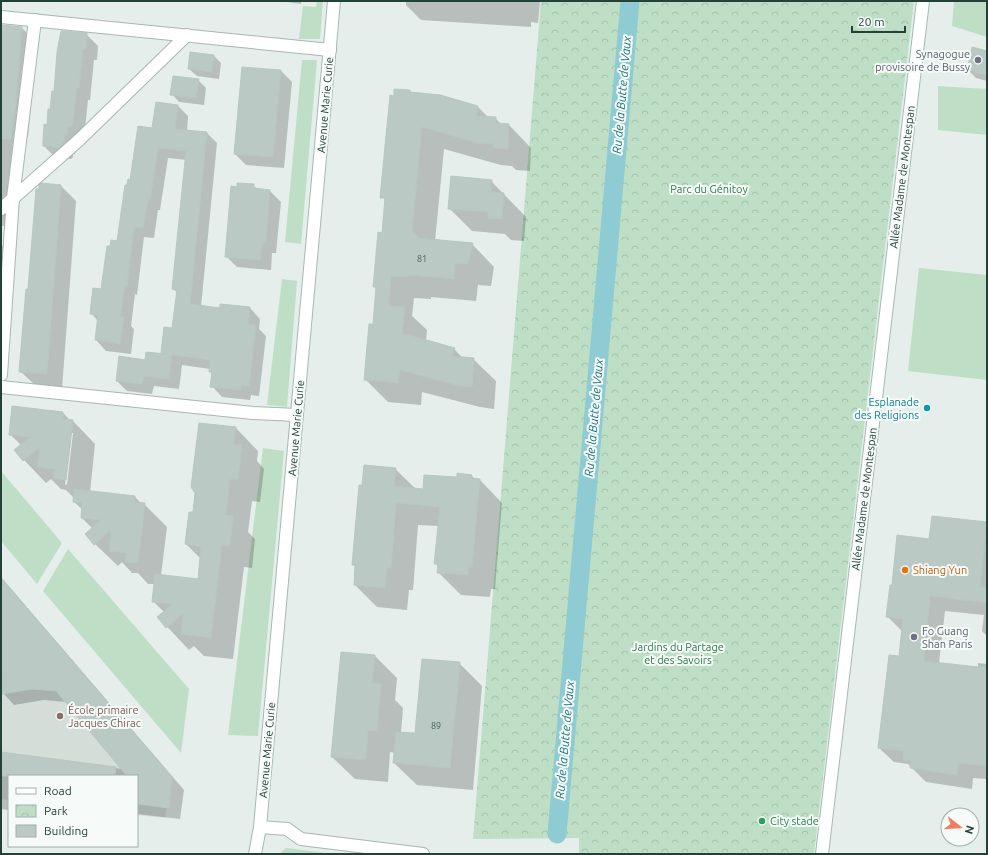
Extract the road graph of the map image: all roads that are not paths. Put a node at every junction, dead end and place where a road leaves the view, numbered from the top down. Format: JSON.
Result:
{"nodes":[{"id":1,"x":334,"y":1,"type":"edge"},
{"id":2,"x":923,"y":1,"type":"edge"},
{"id":3,"x":1,"y":17,"type":"edge"},
{"id":4,"x":35,"y":20,"type":"junction"},
{"id":5,"x":187,"y":35,"type":"junction"},
{"id":6,"x":330,"y":50,"type":"junction"},
{"id":7,"x":13,"y":198,"type":"junction"},
{"id":8,"x":1,"y":209,"type":"edge"},
{"id":9,"x":1,"y":375,"type":"edge"},
{"id":10,"x":1,"y":387,"type":"edge"},
{"id":11,"x":297,"y":415,"type":"junction"},
{"id":12,"x":260,"y":827,"type":"junction"},
{"id":13,"x":255,"y":854,"type":"edge"},
{"id":14,"x":423,"y":854,"type":"edge"},
{"id":15,"x":822,"y":854,"type":"edge"}],
"edges":[{"from":1,"to":6,"type":"street","name":"Avenue Marie Curie"},
{"from":2,"to":15,"type":"street","name":"Allée Madame de Montespan"},
{"from":3,"to":4,"type":"street"},
{"from":4,"to":5,"type":"street"},
{"from":4,"to":7,"type":"street"},
{"from":5,"to":6,"type":"street"},
{"from":5,"to":7,"type":"street"},
{"from":6,"to":11,"type":"street","name":"Avenue Marie Curie"},
{"from":7,"to":8,"type":"street"},
{"from":7,"to":9,"type":"street"},
{"from":10,"to":11,"type":"street"},
{"from":11,"to":12,"type":"street","name":"Avenue Marie Curie"},
{"from":12,"to":13,"type":"street","name":"Avenue Marie Curie"},
{"from":12,"to":14,"type":"street"}]}
